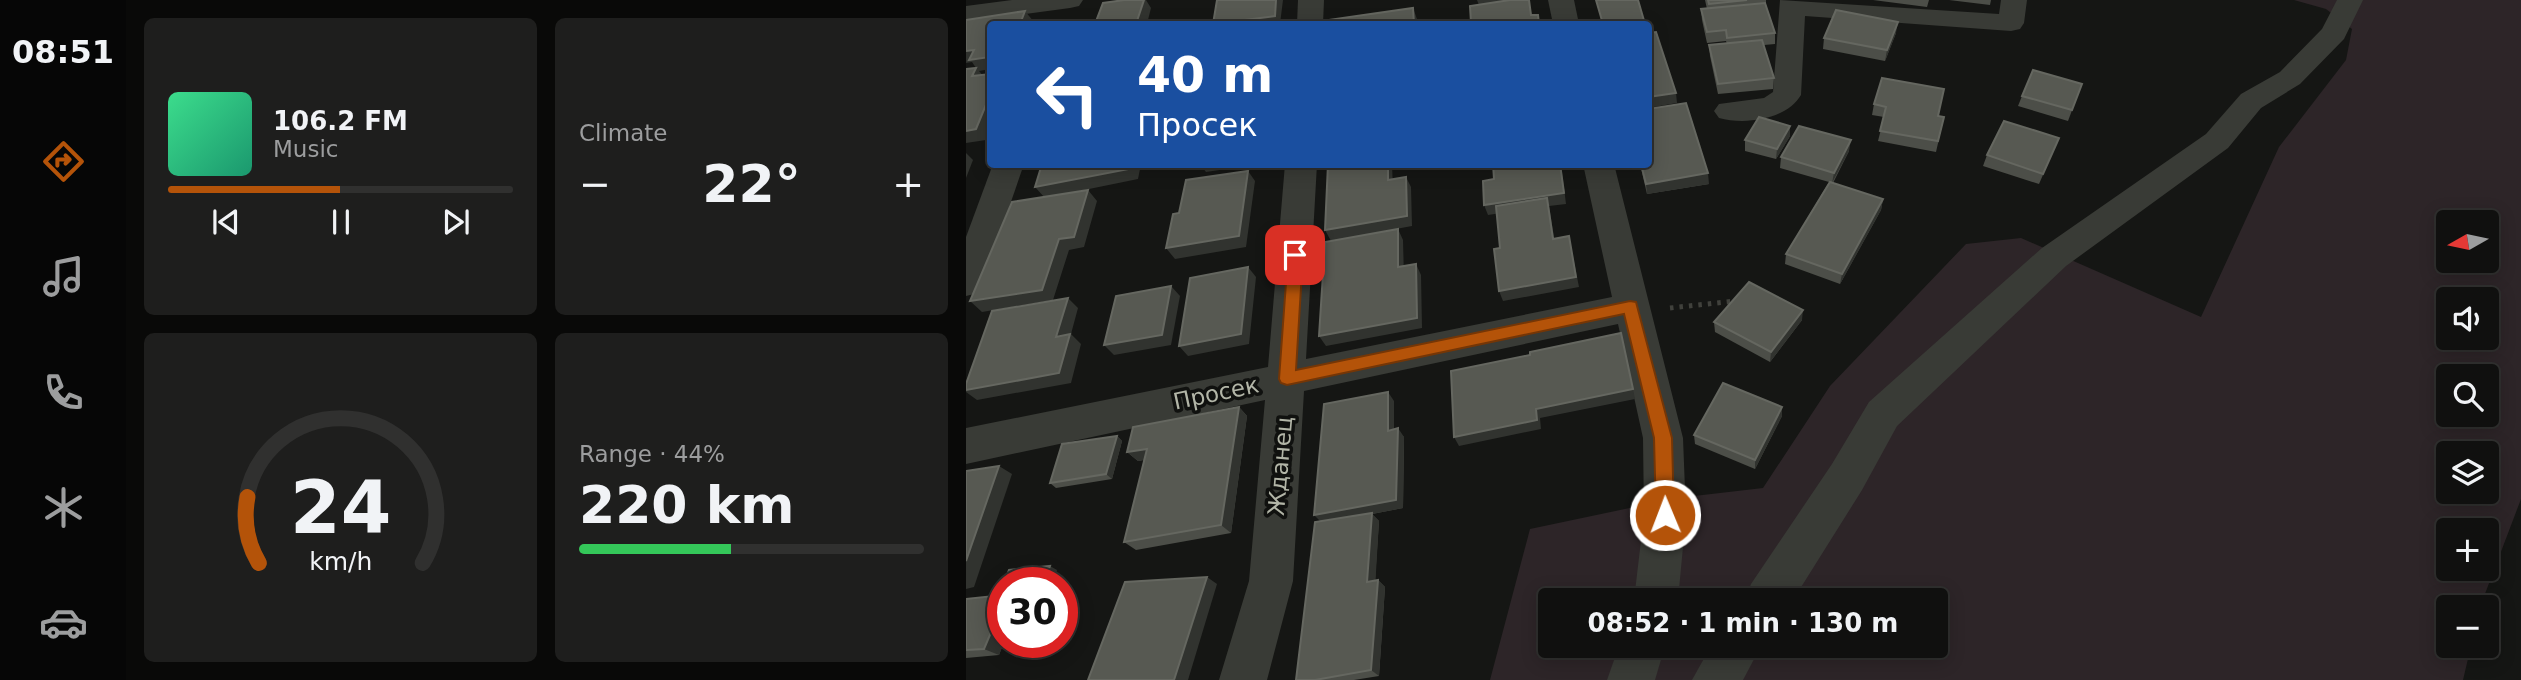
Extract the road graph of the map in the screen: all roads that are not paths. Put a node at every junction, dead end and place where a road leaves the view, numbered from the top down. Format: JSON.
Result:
{"nodes":[{"id":1,"x":1069,"y":0,"type":"edge"},
{"id":2,"x":1311,"y":0,"type":"edge"},
{"id":3,"x":1561,"y":0,"type":"edge"},
{"id":4,"x":2014,"y":0,"type":"edge"},
{"id":5,"x":2350,"y":0,"type":"edge"},
{"id":6,"x":1794,"y":4,"type":"edge"},
{"id":7,"x":966,"y":14,"type":"edge"},
{"id":8,"x":1060,"y":21,"type":"edge"},
{"id":9,"x":1310,"y":21,"type":"edge"},
{"id":10,"x":1565,"y":21,"type":"edge"},
{"id":11,"x":1729,"y":111,"type":"dead end"},
{"id":12,"x":1008,"y":168,"type":"edge"},
{"id":13,"x":1301,"y":168,"type":"edge"},
{"id":14,"x":1599,"y":168,"type":"edge"},
{"id":15,"x":966,"y":283,"type":"edge"},
{"id":16,"x":1631,"y":309,"type":"junction"},
{"id":17,"x":1287,"y":379,"type":"junction"},
{"id":18,"x":966,"y":446,"type":"edge"},
{"id":19,"x":1657,"y":588,"type":"edge"},
{"id":20,"x":1775,"y":588,"type":"edge"},
{"id":21,"x":1638,"y":658,"type":"edge"},
{"id":22,"x":1730,"y":658,"type":"edge"},
{"id":23,"x":1243,"y":680,"type":"edge"},
{"id":24,"x":1631,"y":680,"type":"edge"},
{"id":25,"x":1716,"y":680,"type":"edge"}],
"edges":[{"from":1,"to":7,"type":"street"},
{"from":1,"to":8,"type":"street"},
{"from":2,"to":9,"type":"street"},
{"from":3,"to":10,"type":"street"},
{"from":4,"to":6,"type":"street"},
{"from":5,"to":20,"type":"street"},
{"from":6,"to":11,"type":"street"},
{"from":12,"to":15,"type":"street"},
{"from":13,"to":17,"type":"street","name":"Жданец"},
{"from":14,"to":16,"type":"street"},
{"from":16,"to":17,"type":"street","name":"Просек"},
{"from":16,"to":19,"type":"street"},
{"from":17,"to":18,"type":"street","name":"Просек"},
{"from":17,"to":23,"type":"street","name":"Жданец"},
{"from":21,"to":24,"type":"street"},
{"from":22,"to":25,"type":"street"}]}
